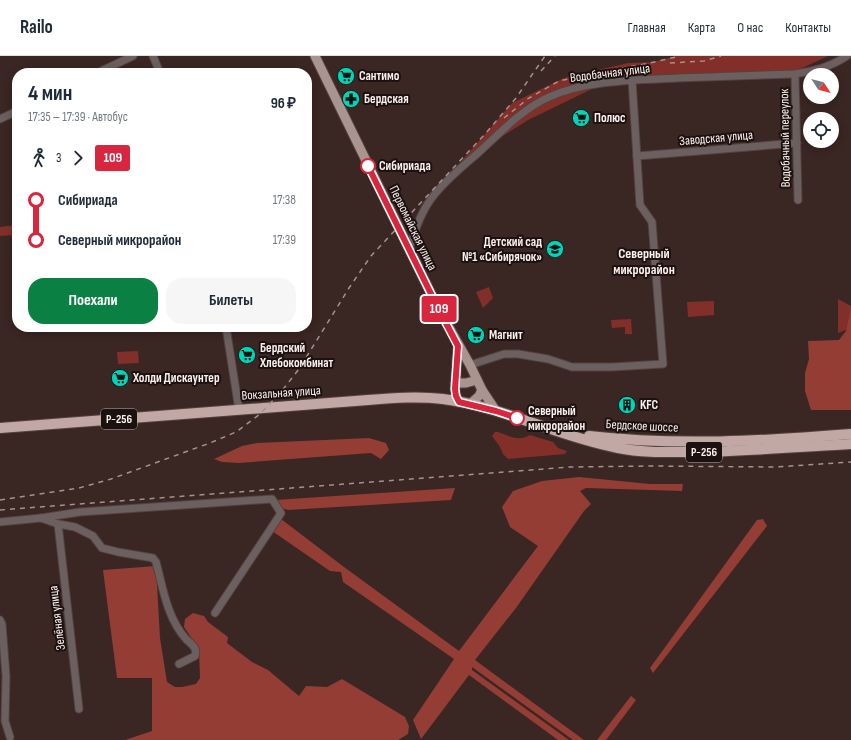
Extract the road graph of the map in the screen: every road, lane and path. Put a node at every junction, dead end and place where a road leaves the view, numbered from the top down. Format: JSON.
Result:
{"nodes":[{"id":1,"x":133,"y":56,"type":"edge"},
{"id":2,"x":153,"y":56,"type":"edge"},
{"id":3,"x":315,"y":56,"type":"edge"},
{"id":4,"x":847,"y":56,"type":"edge"},
{"id":5,"x":108,"y":68,"type":"edge"},
{"id":6,"x":158,"y":68,"type":"edge"},
{"id":7,"x":795,"y":74,"type":"junction"},
{"id":8,"x":632,"y":80,"type":"junction"},
{"id":9,"x":12,"y":113,"type":"edge"},
{"id":10,"x":0,"y":119,"type":"edge"},
{"id":11,"x":797,"y":143,"type":"junction"},
{"id":12,"x":637,"y":156,"type":"junction"},
{"id":13,"x":798,"y":200,"type":"dead end"},
{"id":14,"x":409,"y":249,"type":"junction"},
{"id":15,"x":227,"y":332,"type":"edge"},
{"id":16,"x":458,"y":346,"type":"junction"},
{"id":17,"x":470,"y":364,"type":"junction"},
{"id":18,"x":456,"y":370,"type":"junction"},
{"id":19,"x":477,"y":380,"type":"junction"},
{"id":20,"x":455,"y":383,"type":"junction"},
{"id":21,"x":482,"y":390,"type":"junction"},
{"id":22,"x":443,"y":399,"type":"junction"},
{"id":23,"x":459,"y":402,"type":"junction"},
{"id":24,"x":470,"y":404,"type":"junction"},
{"id":25,"x":238,"y":410,"type":"junction"},
{"id":26,"x":496,"y":411,"type":"junction"},
{"id":27,"x":0,"y":428,"type":"edge"},
{"id":28,"x":559,"y":432,"type":"junction"},
{"id":29,"x":851,"y":434,"type":"edge"},
{"id":30,"x":851,"y":444,"type":"edge"},
{"id":31,"x":41,"y":518,"type":"junction"},
{"id":32,"x":0,"y":522,"type":"edge"},
{"id":33,"x":58,"y":524,"type":"junction"},
{"id":34,"x":215,"y":613,"type":"dead end"},
{"id":35,"x":0,"y":620,"type":"edge"},
{"id":36,"x":179,"y":664,"type":"dead end"},
{"id":37,"x":79,"y":709,"type":"dead end"},
{"id":38,"x":10,"y":737,"type":"dead end"}],
"edges":[{"from":1,"to":5,"type":"street"},
{"from":2,"to":6,"type":"street"},
{"from":3,"to":14,"type":"main road","name":"Первомайская улица"},
{"from":4,"to":7,"type":"street","name":"Водобачная улица"},
{"from":7,"to":8,"type":"street","name":"Водобачная улица"},
{"from":7,"to":11,"type":"street","name":"Водобачный переулок"},
{"from":8,"to":12,"type":"street"},
{"from":8,"to":14,"type":"street","name":"Водобачная улица"},
{"from":9,"to":10,"type":"street"},
{"from":11,"to":12,"type":"street","name":"Заводская улица"},
{"from":11,"to":13,"type":"street","name":"Водобачный переулок"},
{"from":12,"to":17,"type":"street"},
{"from":14,"to":16,"type":"main road","name":"Первомайская улица"},
{"from":15,"to":25,"type":"street"},
{"from":16,"to":17,"type":"main road","name":"Первомайская улица"},
{"from":16,"to":18,"type":"main road"},
{"from":17,"to":19,"type":"main road","name":"Первомайская улица"},
{"from":18,"to":20,"type":"main road"},
{"from":18,"to":22,"type":"main road"},
{"from":19,"to":20,"type":"main road"},
{"from":19,"to":21,"type":"main road","name":"Первомайская улица"},
{"from":20,"to":23,"type":"main road"},
{"from":21,"to":24,"type":"main road"},
{"from":21,"to":26,"type":"main road","name":"Первомайская улица"},
{"from":22,"to":23,"type":"highway","name":"Вокзальная улица","number":"Р-256"},
{"from":22,"to":25,"type":"highway","name":"Вокзальная улица","number":"Р-256"},
{"from":23,"to":24,"type":"highway","name":"Вокзальная улица","number":"Р-256"},
{"from":24,"to":26,"type":"highway","name":"Вокзальная улица","number":"Р-256"},
{"from":25,"to":27,"type":"highway","name":"Вокзальная улица","number":"Р-256"},
{"from":26,"to":28,"type":"highway","name":"Вокзальная улица","number":"Р-256"},
{"from":28,"to":29,"type":"highway","name":"Бердское шоссе","number":"Р-256"},
{"from":28,"to":30,"type":"highway","name":"Бердское шоссе","number":"Р-256"},
{"from":31,"to":32,"type":"street"},
{"from":31,"to":33,"type":"street"},
{"from":31,"to":34,"type":"street"},
{"from":33,"to":36,"type":"street"},
{"from":33,"to":37,"type":"street","name":"Зелёная улица"},
{"from":35,"to":38,"type":"street"}]}
